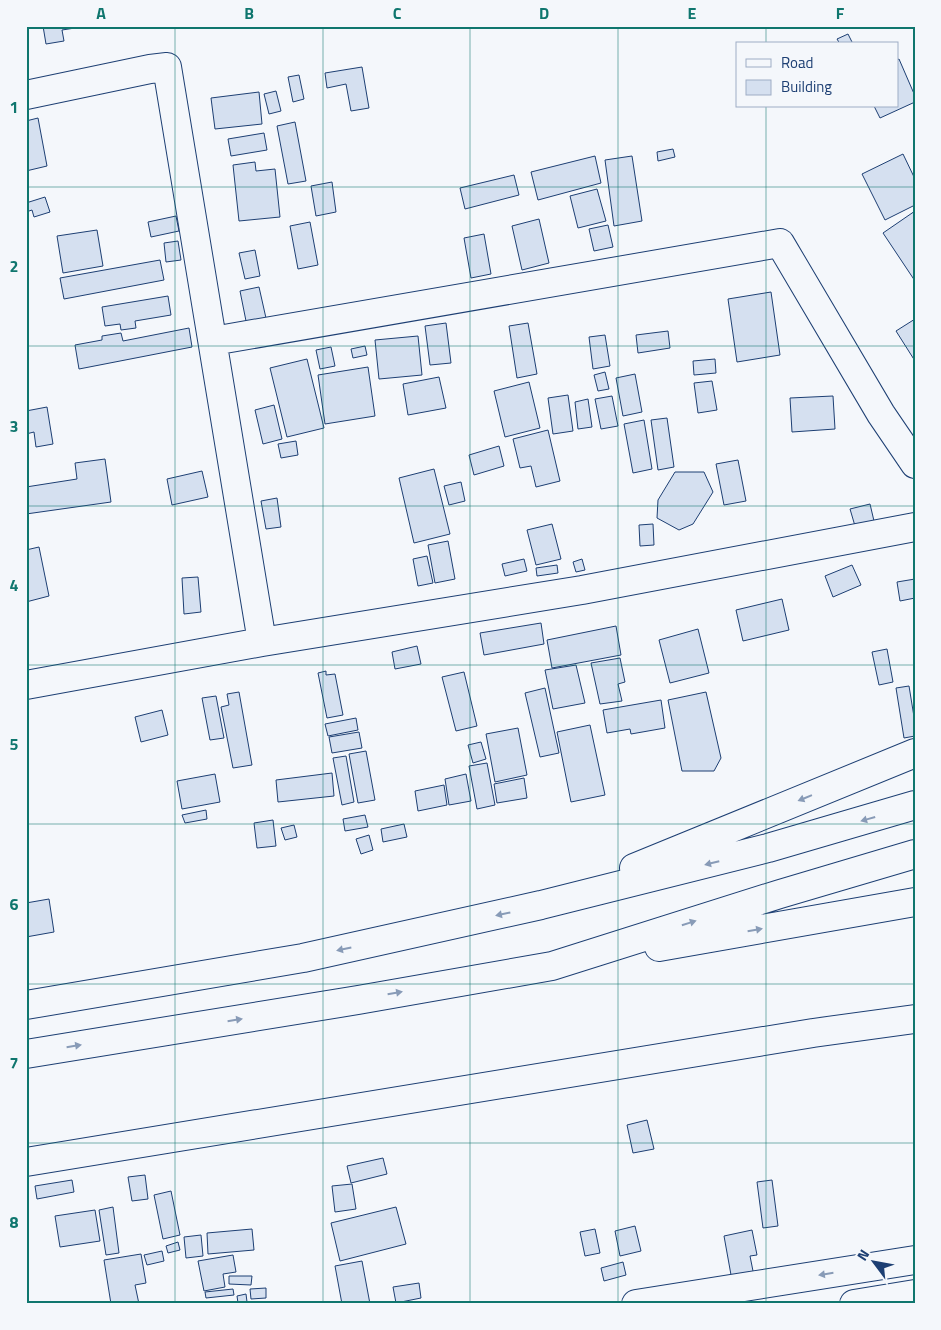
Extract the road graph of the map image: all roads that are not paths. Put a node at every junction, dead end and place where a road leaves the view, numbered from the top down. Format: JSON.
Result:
{"nodes":[{"id":1,"x":26,"y":95,"type":"edge"},
{"id":2,"x":214,"y":341,"type":"junction"},
{"id":3,"x":915,"y":464,"type":"edge"},
{"id":4,"x":915,"y":527,"type":"edge"},
{"id":5,"x":262,"y":642,"type":"junction"},
{"id":6,"x":26,"y":685,"type":"edge"},
{"id":7,"x":915,"y":753,"type":"edge"},
{"id":8,"x":915,"y":805,"type":"edge"},
{"id":9,"x":915,"y":854,"type":"edge"},
{"id":10,"x":915,"y":902,"type":"edge"},
{"id":11,"x":542,"y":906,"type":"junction"},
{"id":12,"x":552,"y":966,"type":"junction"},
{"id":13,"x":26,"y":1005,"type":"edge"},
{"id":14,"x":915,"y":1019,"type":"edge"},
{"id":15,"x":26,"y":1054,"type":"edge"},
{"id":16,"x":26,"y":1162,"type":"edge"},
{"id":17,"x":915,"y":1260,"type":"edge"},
{"id":18,"x":915,"y":1294,"type":"edge"},
{"id":19,"x":636,"y":1304,"type":"edge"},
{"id":20,"x":854,"y":1304,"type":"edge"}],
"edges":[{"from":1,"to":2,"type":"street"},
{"from":2,"to":3,"type":"street"},
{"from":2,"to":5,"type":"street"},
{"from":4,"to":5,"type":"street"},
{"from":5,"to":6,"type":"street"},
{"from":7,"to":11,"type":"street","one_way":true},
{"from":8,"to":11,"type":"street","one_way":true},
{"from":12,"to":9,"type":"street","one_way":true},
{"from":12,"to":10,"type":"street","one_way":true},
{"from":11,"to":13,"type":"street","one_way":true},
{"from":15,"to":12,"type":"street","one_way":true},
{"from":14,"to":16,"type":"street"},
{"from":17,"to":19,"type":"street","one_way":true},
{"from":18,"to":20,"type":"street"}]}
